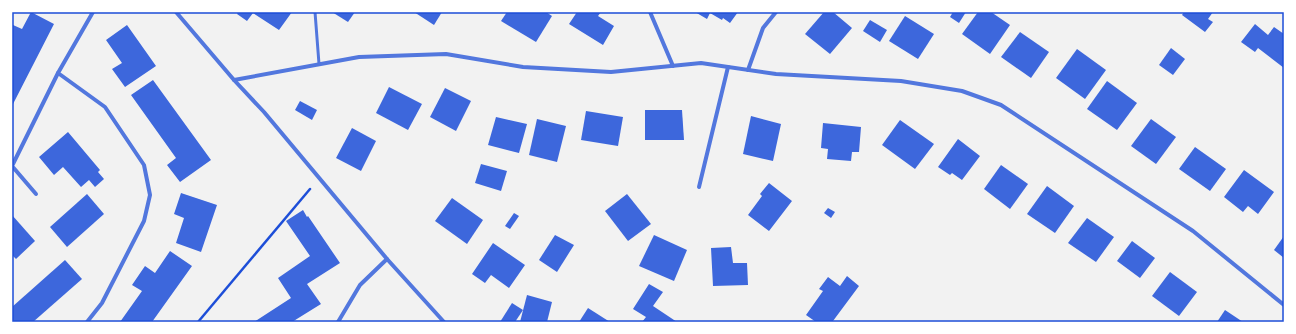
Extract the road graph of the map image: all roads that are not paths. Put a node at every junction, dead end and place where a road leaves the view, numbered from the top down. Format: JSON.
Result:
{"nodes":[{"id":1,"x":93,"y":12,"type":"edge"},
{"id":2,"x":176,"y":12,"type":"edge"},
{"id":3,"x":315,"y":12,"type":"edge"},
{"id":4,"x":650,"y":12,"type":"edge"},
{"id":5,"x":776,"y":12,"type":"edge"},
{"id":6,"x":319,"y":64,"type":"junction"},
{"id":7,"x":673,"y":66,"type":"junction"},
{"id":8,"x":728,"y":67,"type":"junction"},
{"id":9,"x":748,"y":70,"type":"junction"},
{"id":10,"x":58,"y":73,"type":"junction"},
{"id":11,"x":234,"y":80,"type":"junction"},
{"id":12,"x":699,"y":187,"type":"dead end"},
{"id":13,"x":36,"y":194,"type":"dead end"},
{"id":14,"x":387,"y":259,"type":"junction"},
{"id":15,"x":1284,"y":305,"type":"edge"},
{"id":16,"x":87,"y":322,"type":"edge"},
{"id":17,"x":338,"y":322,"type":"edge"},
{"id":18,"x":444,"y":322,"type":"edge"}],
"edges":[{"from":1,"to":10,"type":"street"},
{"from":2,"to":11,"type":"street"},
{"from":3,"to":6,"type":"lane"},
{"from":4,"to":7,"type":"street"},
{"from":5,"to":9,"type":"street"},
{"from":6,"to":7,"type":"street"},
{"from":6,"to":11,"type":"street"},
{"from":7,"to":8,"type":"street"},
{"from":8,"to":9,"type":"street"},
{"from":8,"to":12,"type":"street"},
{"from":9,"to":15,"type":"street"},
{"from":10,"to":13,"type":"street"},
{"from":10,"to":16,"type":"street"},
{"from":11,"to":14,"type":"street"},
{"from":14,"to":17,"type":"street"},
{"from":14,"to":18,"type":"street"}]}
